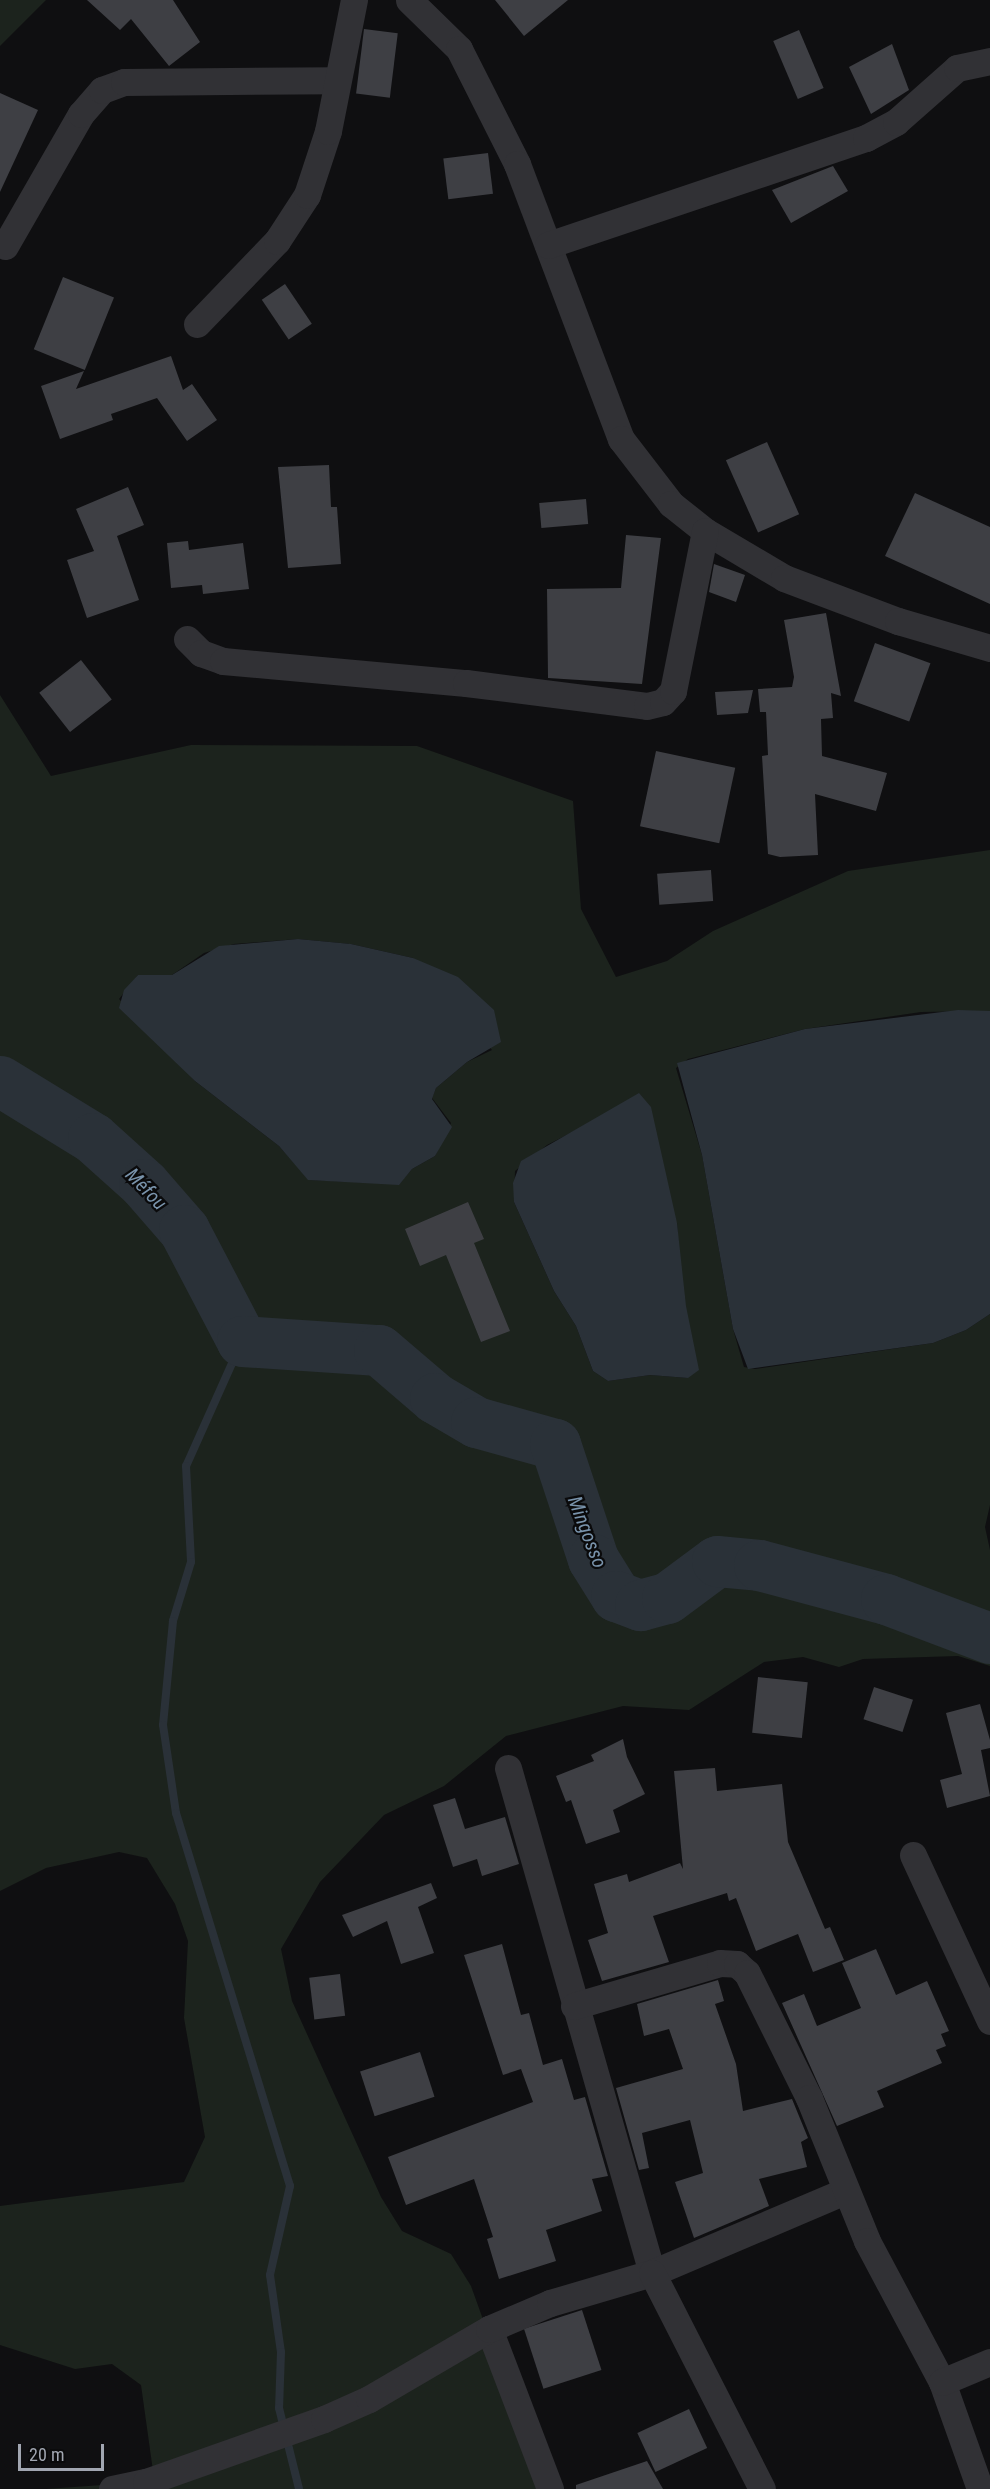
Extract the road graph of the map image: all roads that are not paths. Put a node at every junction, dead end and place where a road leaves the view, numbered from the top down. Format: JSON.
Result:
{"nodes":[{"id":1,"x":354,"y":0,"type":"edge"},
{"id":2,"x":409,"y":0,"type":"edge"},
{"id":3,"x":990,"y":61,"type":"edge"},
{"id":4,"x":336,"y":80,"type":"junction"},
{"id":5,"x":548,"y":245,"type":"junction"},
{"id":6,"x":5,"y":246,"type":"dead end"},
{"id":7,"x":197,"y":324,"type":"dead end"},
{"id":8,"x":705,"y":531,"type":"junction"},
{"id":9,"x":188,"y":639,"type":"dead end"},
{"id":10,"x":990,"y":648,"type":"edge"},
{"id":11,"x":508,"y":1768,"type":"dead end"},
{"id":12,"x":913,"y":1855,"type":"dead end"},
{"id":13,"x":574,"y":2006,"type":"junction"},
{"id":14,"x":990,"y":2021,"type":"edge"},
{"id":15,"x":845,"y":2191,"type":"junction"},
{"id":16,"x":652,"y":2273,"type":"junction"},
{"id":17,"x":489,"y":2329,"type":"junction"},
{"id":18,"x":990,"y":2362,"type":"edge"},
{"id":19,"x":942,"y":2382,"type":"junction"},
{"id":20,"x":147,"y":2486,"type":"edge"},
{"id":21,"x":975,"y":2487,"type":"edge"},
{"id":22,"x":112,"y":2489,"type":"edge"},
{"id":23,"x":550,"y":2489,"type":"edge"},
{"id":24,"x":762,"y":2489,"type":"edge"}],
"edges":[{"from":1,"to":4,"type":"street"},
{"from":2,"to":5,"type":"street"},
{"from":3,"to":5,"type":"street"},
{"from":4,"to":6,"type":"street"},
{"from":4,"to":7,"type":"street"},
{"from":5,"to":8,"type":"street"},
{"from":8,"to":9,"type":"street"},
{"from":8,"to":10,"type":"street"},
{"from":11,"to":13,"type":"street"},
{"from":12,"to":14,"type":"street"},
{"from":13,"to":15,"type":"street"},
{"from":13,"to":16,"type":"street"},
{"from":15,"to":16,"type":"street"},
{"from":15,"to":19,"type":"street"},
{"from":16,"to":17,"type":"street"},
{"from":16,"to":24,"type":"street"},
{"from":17,"to":20,"type":"street"},
{"from":17,"to":23,"type":"street"},
{"from":18,"to":19,"type":"street"},
{"from":19,"to":21,"type":"street"},
{"from":20,"to":22,"type":"street"}]}
